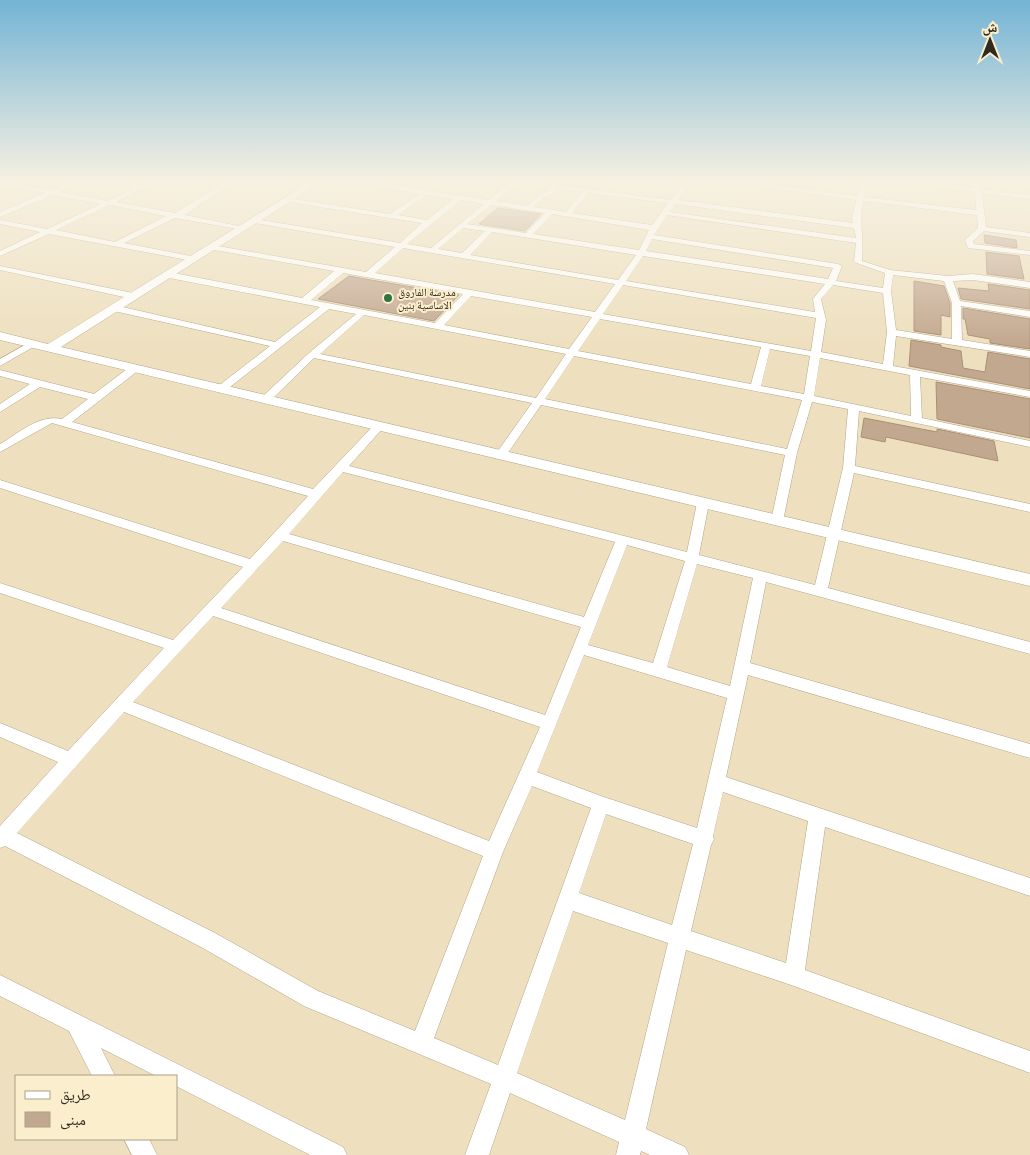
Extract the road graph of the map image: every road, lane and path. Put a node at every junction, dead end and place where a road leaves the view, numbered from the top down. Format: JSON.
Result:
{"nodes":[{"id":1,"x":41,"y":236,"type":"edge"},
{"id":2,"x":77,"y":236,"type":"edge"},
{"id":3,"x":134,"y":236,"type":"edge"},
{"id":4,"x":231,"y":236,"type":"edge"},
{"id":5,"x":342,"y":236,"type":"edge"},
{"id":6,"x":412,"y":236,"type":"edge"},
{"id":7,"x":449,"y":236,"type":"edge"},
{"id":8,"x":484,"y":236,"type":"edge"},
{"id":9,"x":526,"y":236,"type":"edge"},
{"id":10,"x":650,"y":236,"type":"edge"},
{"id":11,"x":673,"y":236,"type":"edge"},
{"id":12,"x":824,"y":236,"type":"edge"},
{"id":13,"x":859,"y":236,"type":"edge"},
{"id":14,"x":974,"y":236,"type":"edge"},
{"id":15,"x":860,"y":241,"type":"junction"},
{"id":16,"x":118,"y":244,"type":"junction"},
{"id":17,"x":401,"y":246,"type":"junction"},
{"id":18,"x":212,"y":247,"type":"junction"},
{"id":19,"x":432,"y":251,"type":"junction"},
{"id":20,"x":640,"y":252,"type":"junction"},
{"id":21,"x":1029,"y":253,"type":"edge"},
{"id":22,"x":0,"y":254,"type":"edge"},
{"id":23,"x":464,"y":256,"type":"junction"},
{"id":24,"x":193,"y":259,"type":"junction"},
{"id":25,"x":858,"y":262,"type":"junction"},
{"id":26,"x":1030,"y":262,"type":"edge"},
{"id":27,"x":838,"y":266,"type":"junction"},
{"id":28,"x":0,"y":268,"type":"edge"},
{"id":29,"x":342,"y":269,"type":"junction"},
{"id":30,"x":889,"y":272,"type":"junction"},
{"id":31,"x":369,"y":274,"type":"junction"},
{"id":32,"x":169,"y":275,"type":"junction"},
{"id":33,"x":948,"y":279,"type":"junction"},
{"id":34,"x":620,"y":283,"type":"junction"},
{"id":35,"x":830,"y":283,"type":"junction"},
{"id":36,"x":1030,"y":285,"type":"edge"},
{"id":37,"x":887,"y":291,"type":"junction"},
{"id":38,"x":470,"y":292,"type":"junction"},
{"id":39,"x":133,"y":296,"type":"junction"},
{"id":40,"x":304,"y":301,"type":"junction"},
{"id":41,"x":956,"y":303,"type":"junction"},
{"id":42,"x":328,"y":305,"type":"junction"},
{"id":43,"x":114,"y":308,"type":"junction"},
{"id":44,"x":363,"y":312,"type":"junction"},
{"id":45,"x":1030,"y":314,"type":"edge"},
{"id":46,"x":596,"y":315,"type":"junction"},
{"id":47,"x":820,"y":316,"type":"junction"},
{"id":48,"x":437,"y":327,"type":"junction"},
{"id":49,"x":892,"y":332,"type":"junction"},
{"id":50,"x":0,"y":336,"type":"edge"},
{"id":51,"x":957,"y":343,"type":"junction"},
{"id":52,"x":32,"y":344,"type":"junction"},
{"id":53,"x":278,"y":345,"type":"junction"},
{"id":54,"x":766,"y":345,"type":"junction"},
{"id":55,"x":50,"y":348,"type":"junction"},
{"id":56,"x":570,"y":352,"type":"junction"},
{"id":57,"x":814,"y":354,"type":"junction"},
{"id":58,"x":1030,"y":354,"type":"edge"},
{"id":59,"x":312,"y":355,"type":"junction"},
{"id":60,"x":0,"y":363,"type":"edge"},
{"id":61,"x":888,"y":367,"type":"junction"},
{"id":62,"x":135,"y":368,"type":"junction"},
{"id":63,"x":0,"y":373,"type":"edge"},
{"id":64,"x":915,"y":373,"type":"junction"},
{"id":65,"x":39,"y":384,"type":"junction"},
{"id":66,"x":221,"y":389,"type":"junction"},
{"id":67,"x":756,"y":389,"type":"junction"},
{"id":68,"x":1030,"y":394,"type":"edge"},
{"id":69,"x":96,"y":398,"type":"junction"},
{"id":70,"x":266,"y":399,"type":"junction"},
{"id":71,"x":808,"y":399,"type":"junction"},
{"id":72,"x":538,"y":400,"type":"junction"},
{"id":73,"x":854,"y":407,"type":"junction"},
{"id":74,"x":0,"y":409,"type":"edge"},
{"id":75,"x":917,"y":420,"type":"junction"},
{"id":76,"x":64,"y":423,"type":"junction"},
{"id":77,"x":380,"y":426,"type":"junction"},
{"id":78,"x":1030,"y":444,"type":"edge"},
{"id":79,"x":0,"y":449,"type":"edge"},
{"id":80,"x":792,"y":453,"type":"junction"},
{"id":81,"x":501,"y":455,"type":"junction"},
{"id":82,"x":340,"y":467,"type":"junction"},
{"id":83,"x":849,"y":468,"type":"junction"},
{"id":84,"x":0,"y":484,"type":"edge"},
{"id":85,"x":316,"y":494,"type":"junction"},
{"id":86,"x":703,"y":503,"type":"junction"},
{"id":87,"x":1030,"y":508,"type":"edge"},
{"id":88,"x":777,"y":521,"type":"junction"},
{"id":89,"x":834,"y":534,"type":"junction"},
{"id":90,"x":280,"y":536,"type":"junction"},
{"id":91,"x":623,"y":540,"type":"junction"},
{"id":92,"x":692,"y":558,"type":"junction"},
{"id":93,"x":253,"y":565,"type":"junction"},
{"id":94,"x":760,"y":577,"type":"junction"},
{"id":95,"x":1030,"y":580,"type":"edge"},
{"id":96,"x":0,"y":588,"type":"edge"},
{"id":97,"x":820,"y":591,"type":"junction"},
{"id":98,"x":212,"y":610,"type":"junction"},
{"id":99,"x":589,"y":624,"type":"junction"},
{"id":100,"x":175,"y":646,"type":"junction"},
{"id":101,"x":580,"y":648,"type":"junction"},
{"id":102,"x":1030,"y":648,"type":"edge"},
{"id":103,"x":743,"y":667,"type":"junction"},
{"id":104,"x":659,"y":670,"type":"junction"},
{"id":105,"x":737,"y":694,"type":"junction"},
{"id":106,"x":121,"y":704,"type":"junction"},
{"id":107,"x":550,"y":723,"type":"junction"},
{"id":108,"x":0,"y":730,"type":"edge"},
{"id":109,"x":1030,"y":751,"type":"edge"},
{"id":110,"x":71,"y":760,"type":"junction"},
{"id":111,"x":527,"y":776,"type":"junction"},
{"id":112,"x":717,"y":782,"type":"junction"},
{"id":113,"x":601,"y":804,"type":"junction"},
{"id":114,"x":818,"y":816,"type":"junction"},
{"id":115,"x":2,"y":837,"type":"edge"},
{"id":116,"x":705,"y":839,"type":"junction"},
{"id":117,"x":494,"y":852,"type":"junction"},
{"id":118,"x":1030,"y":887,"type":"edge"},
{"id":119,"x":567,"y":899,"type":"junction"},
{"id":120,"x":679,"y":938,"type":"junction"},
{"id":121,"x":794,"y":976,"type":"junction"},
{"id":122,"x":0,"y":985,"type":"edge"},
{"id":123,"x":77,"y":1024,"type":"junction"},
{"id":124,"x":421,"y":1043,"type":"junction"},
{"id":125,"x":1030,"y":1062,"type":"edge"},
{"id":126,"x":103,"y":1075,"type":"edge"},
{"id":127,"x":177,"y":1075,"type":"edge"},
{"id":128,"x":178,"y":1075,"type":"edge"},
{"id":129,"x":503,"y":1078,"type":"junction"},
{"id":130,"x":137,"y":1140,"type":"edge"},
{"id":131,"x":630,"y":1146,"type":"edge"},
{"id":132,"x":145,"y":1155,"type":"edge"},
{"id":133,"x":335,"y":1155,"type":"edge"},
{"id":134,"x":477,"y":1155,"type":"edge"},
{"id":135,"x":677,"y":1155,"type":"edge"}],
"edges":[{"from":1,"to":22,"type":"street"},
{"from":2,"to":16,"type":"street"},
{"from":3,"to":16,"type":"street"},
{"from":4,"to":18,"type":"street"},
{"from":5,"to":17,"type":"street"},
{"from":6,"to":17,"type":"street"},
{"from":7,"to":19,"type":"street"},
{"from":8,"to":23,"type":"street"},
{"from":9,"to":20,"type":"street"},
{"from":10,"to":20,"type":"street"},
{"from":11,"to":27,"type":"street"},
{"from":12,"to":15,"type":"street"},
{"from":13,"to":15,"type":"street"},
{"from":14,"to":21,"type":"street"},
{"from":15,"to":25,"type":"street"},
{"from":16,"to":24,"type":"street"},
{"from":17,"to":19,"type":"street"},
{"from":17,"to":31,"type":"street"},
{"from":18,"to":24,"type":"street"},
{"from":18,"to":29,"type":"street"},
{"from":19,"to":23,"type":"street"},
{"from":20,"to":34,"type":"street"},
{"from":20,"to":35,"type":"street"},
{"from":21,"to":26,"type":"street"},
{"from":23,"to":34,"type":"street"},
{"from":24,"to":32,"type":"street"},
{"from":25,"to":27,"type":"street"},
{"from":25,"to":30,"type":"street"},
{"from":27,"to":35,"type":"street"},
{"from":28,"to":39,"type":"street"},
{"from":29,"to":31,"type":"street"},
{"from":29,"to":40,"type":"street"},
{"from":30,"to":33,"type":"street"},
{"from":30,"to":37,"type":"street"},
{"from":31,"to":38,"type":"street"},
{"from":32,"to":39,"type":"street"},
{"from":32,"to":40,"type":"street"},
{"from":33,"to":36,"type":"street"},
{"from":33,"to":41,"type":"street"},
{"from":34,"to":46,"type":"street"},
{"from":34,"to":47,"type":"street"},
{"from":35,"to":37,"type":"street"},
{"from":35,"to":47,"type":"street"},
{"from":37,"to":49,"type":"street"},
{"from":38,"to":46,"type":"street"},
{"from":38,"to":48,"type":"street"},
{"from":39,"to":43,"type":"street"},
{"from":40,"to":42,"type":"street"},
{"from":41,"to":45,"type":"street"},
{"from":41,"to":51,"type":"street"},
{"from":42,"to":44,"type":"street"},
{"from":42,"to":53,"type":"street"},
{"from":43,"to":53,"type":"street"},
{"from":43,"to":55,"type":"street"},
{"from":44,"to":48,"type":"street"},
{"from":44,"to":59,"type":"street"},
{"from":46,"to":54,"type":"street"},
{"from":46,"to":56,"type":"street"},
{"from":47,"to":57,"type":"street"},
{"from":48,"to":56,"type":"street"},
{"from":49,"to":51,"type":"street"},
{"from":49,"to":61,"type":"street"},
{"from":50,"to":52,"type":"street"},
{"from":51,"to":58,"type":"street"},
{"from":52,"to":55,"type":"street"},
{"from":52,"to":60,"type":"street"},
{"from":53,"to":66,"type":"street"},
{"from":54,"to":57,"type":"street"},
{"from":54,"to":67,"type":"street"},
{"from":55,"to":62,"type":"street"},
{"from":56,"to":67,"type":"street"},
{"from":56,"to":72,"type":"street"},
{"from":57,"to":61,"type":"street"},
{"from":57,"to":71,"type":"street"},
{"from":59,"to":70,"type":"street"},
{"from":59,"to":72,"type":"street"},
{"from":61,"to":64,"type":"street"},
{"from":62,"to":66,"type":"street"},
{"from":62,"to":69,"type":"street"},
{"from":63,"to":65,"type":"street"},
{"from":64,"to":68,"type":"street"},
{"from":64,"to":75,"type":"street"},
{"from":65,"to":69,"type":"street"},
{"from":65,"to":74,"type":"street"},
{"from":66,"to":70,"type":"street"},
{"from":67,"to":71,"type":"street"},
{"from":69,"to":76,"type":"street"},
{"from":70,"to":77,"type":"street"},
{"from":71,"to":73,"type":"street"},
{"from":71,"to":80,"type":"street"},
{"from":72,"to":80,"type":"street"},
{"from":72,"to":81,"type":"street"},
{"from":73,"to":75,"type":"street"},
{"from":73,"to":83,"type":"street"},
{"from":75,"to":78,"type":"street"},
{"from":76,"to":79,"type":"street"},
{"from":76,"to":85,"type":"street"},
{"from":77,"to":81,"type":"street"},
{"from":77,"to":82,"type":"street"},
{"from":80,"to":88,"type":"street"},
{"from":81,"to":86,"type":"street"},
{"from":82,"to":85,"type":"street"},
{"from":82,"to":91,"type":"street"},
{"from":83,"to":87,"type":"street"},
{"from":83,"to":89,"type":"street"},
{"from":84,"to":93,"type":"street"},
{"from":85,"to":90,"type":"street"},
{"from":86,"to":88,"type":"street"},
{"from":86,"to":92,"type":"street"},
{"from":88,"to":89,"type":"street"},
{"from":89,"to":95,"type":"street"},
{"from":89,"to":97,"type":"street"},
{"from":90,"to":93,"type":"street"},
{"from":90,"to":99,"type":"street"},
{"from":91,"to":92,"type":"street"},
{"from":91,"to":99,"type":"street"},
{"from":92,"to":94,"type":"street"},
{"from":92,"to":104,"type":"street"},
{"from":93,"to":98,"type":"street"},
{"from":94,"to":97,"type":"street"},
{"from":94,"to":103,"type":"street"},
{"from":96,"to":100,"type":"street"},
{"from":97,"to":102,"type":"street"},
{"from":98,"to":100,"type":"street"},
{"from":98,"to":107,"type":"street"},
{"from":99,"to":101,"type":"street"},
{"from":100,"to":106,"type":"street"},
{"from":101,"to":104,"type":"street"},
{"from":101,"to":107,"type":"street"},
{"from":103,"to":105,"type":"street"},
{"from":103,"to":109,"type":"street"},
{"from":104,"to":105,"type":"street"},
{"from":105,"to":112,"type":"street"},
{"from":106,"to":110,"type":"street"},
{"from":106,"to":117,"type":"street"},
{"from":107,"to":111,"type":"street"},
{"from":108,"to":110,"type":"street"},
{"from":110,"to":115,"type":"street"},
{"from":111,"to":113,"type":"street"},
{"from":111,"to":117,"type":"street"},
{"from":112,"to":114,"type":"street"},
{"from":112,"to":116,"type":"street"},
{"from":113,"to":116,"type":"street"},
{"from":113,"to":119,"type":"street"},
{"from":114,"to":118,"type":"street"},
{"from":114,"to":121,"type":"street"},
{"from":115,"to":124,"type":"street"},
{"from":116,"to":120,"type":"street"},
{"from":117,"to":124,"type":"street"},
{"from":119,"to":120,"type":"street"},
{"from":119,"to":129,"type":"street"},
{"from":120,"to":121,"type":"street"},
{"from":120,"to":131,"type":"street"},
{"from":121,"to":125,"type":"street"},
{"from":122,"to":123,"type":"street"},
{"from":123,"to":126,"type":"street"},
{"from":123,"to":127,"type":"street"},
{"from":124,"to":129,"type":"street"},
{"from":128,"to":133,"type":"street"},
{"from":129,"to":131,"type":"street"},
{"from":129,"to":134,"type":"street"},
{"from":130,"to":132,"type":"street"},
{"from":131,"to":135,"type":"street"}]}
